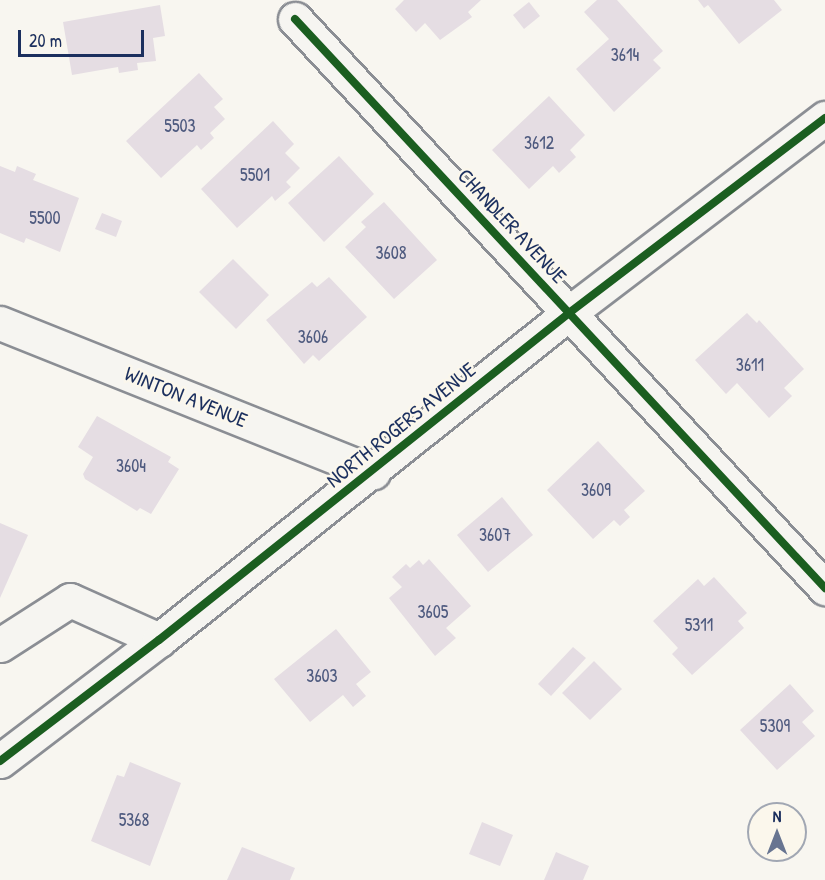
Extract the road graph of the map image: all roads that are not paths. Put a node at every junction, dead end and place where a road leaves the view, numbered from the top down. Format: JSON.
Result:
{"nodes":[{"id":1,"x":295,"y":19,"type":"dead end"},
{"id":2,"x":825,"y":118,"type":"edge"},
{"id":3,"x":569,"y":313,"type":"junction"},
{"id":4,"x":0,"y":322,"type":"edge"},
{"id":5,"x":373,"y":471,"type":"junction"},
{"id":6,"x":825,"y":588,"type":"edge"},
{"id":7,"x":159,"y":640,"type":"junction"},
{"id":8,"x":0,"y":645,"type":"edge"},
{"id":9,"x":0,"y":761,"type":"edge"}],
"edges":[{"from":1,"to":3,"type":"street","name":"CHANDLER AVENUE"},
{"from":2,"to":3,"type":"street","name":"NORTH ROGERS AVENUE"},
{"from":3,"to":5,"type":"street","name":"NORTH ROGERS AVENUE"},
{"from":3,"to":6,"type":"street","name":"CHANDLER AVENUE"},
{"from":4,"to":5,"type":"street","name":"WINTON AVENUE"},
{"from":5,"to":7,"type":"street","name":"NORTH ROGERS AVENUE"},
{"from":7,"to":8,"type":"street"},
{"from":7,"to":9,"type":"street","name":"NORTH ROGERS AVENUE"}]}
